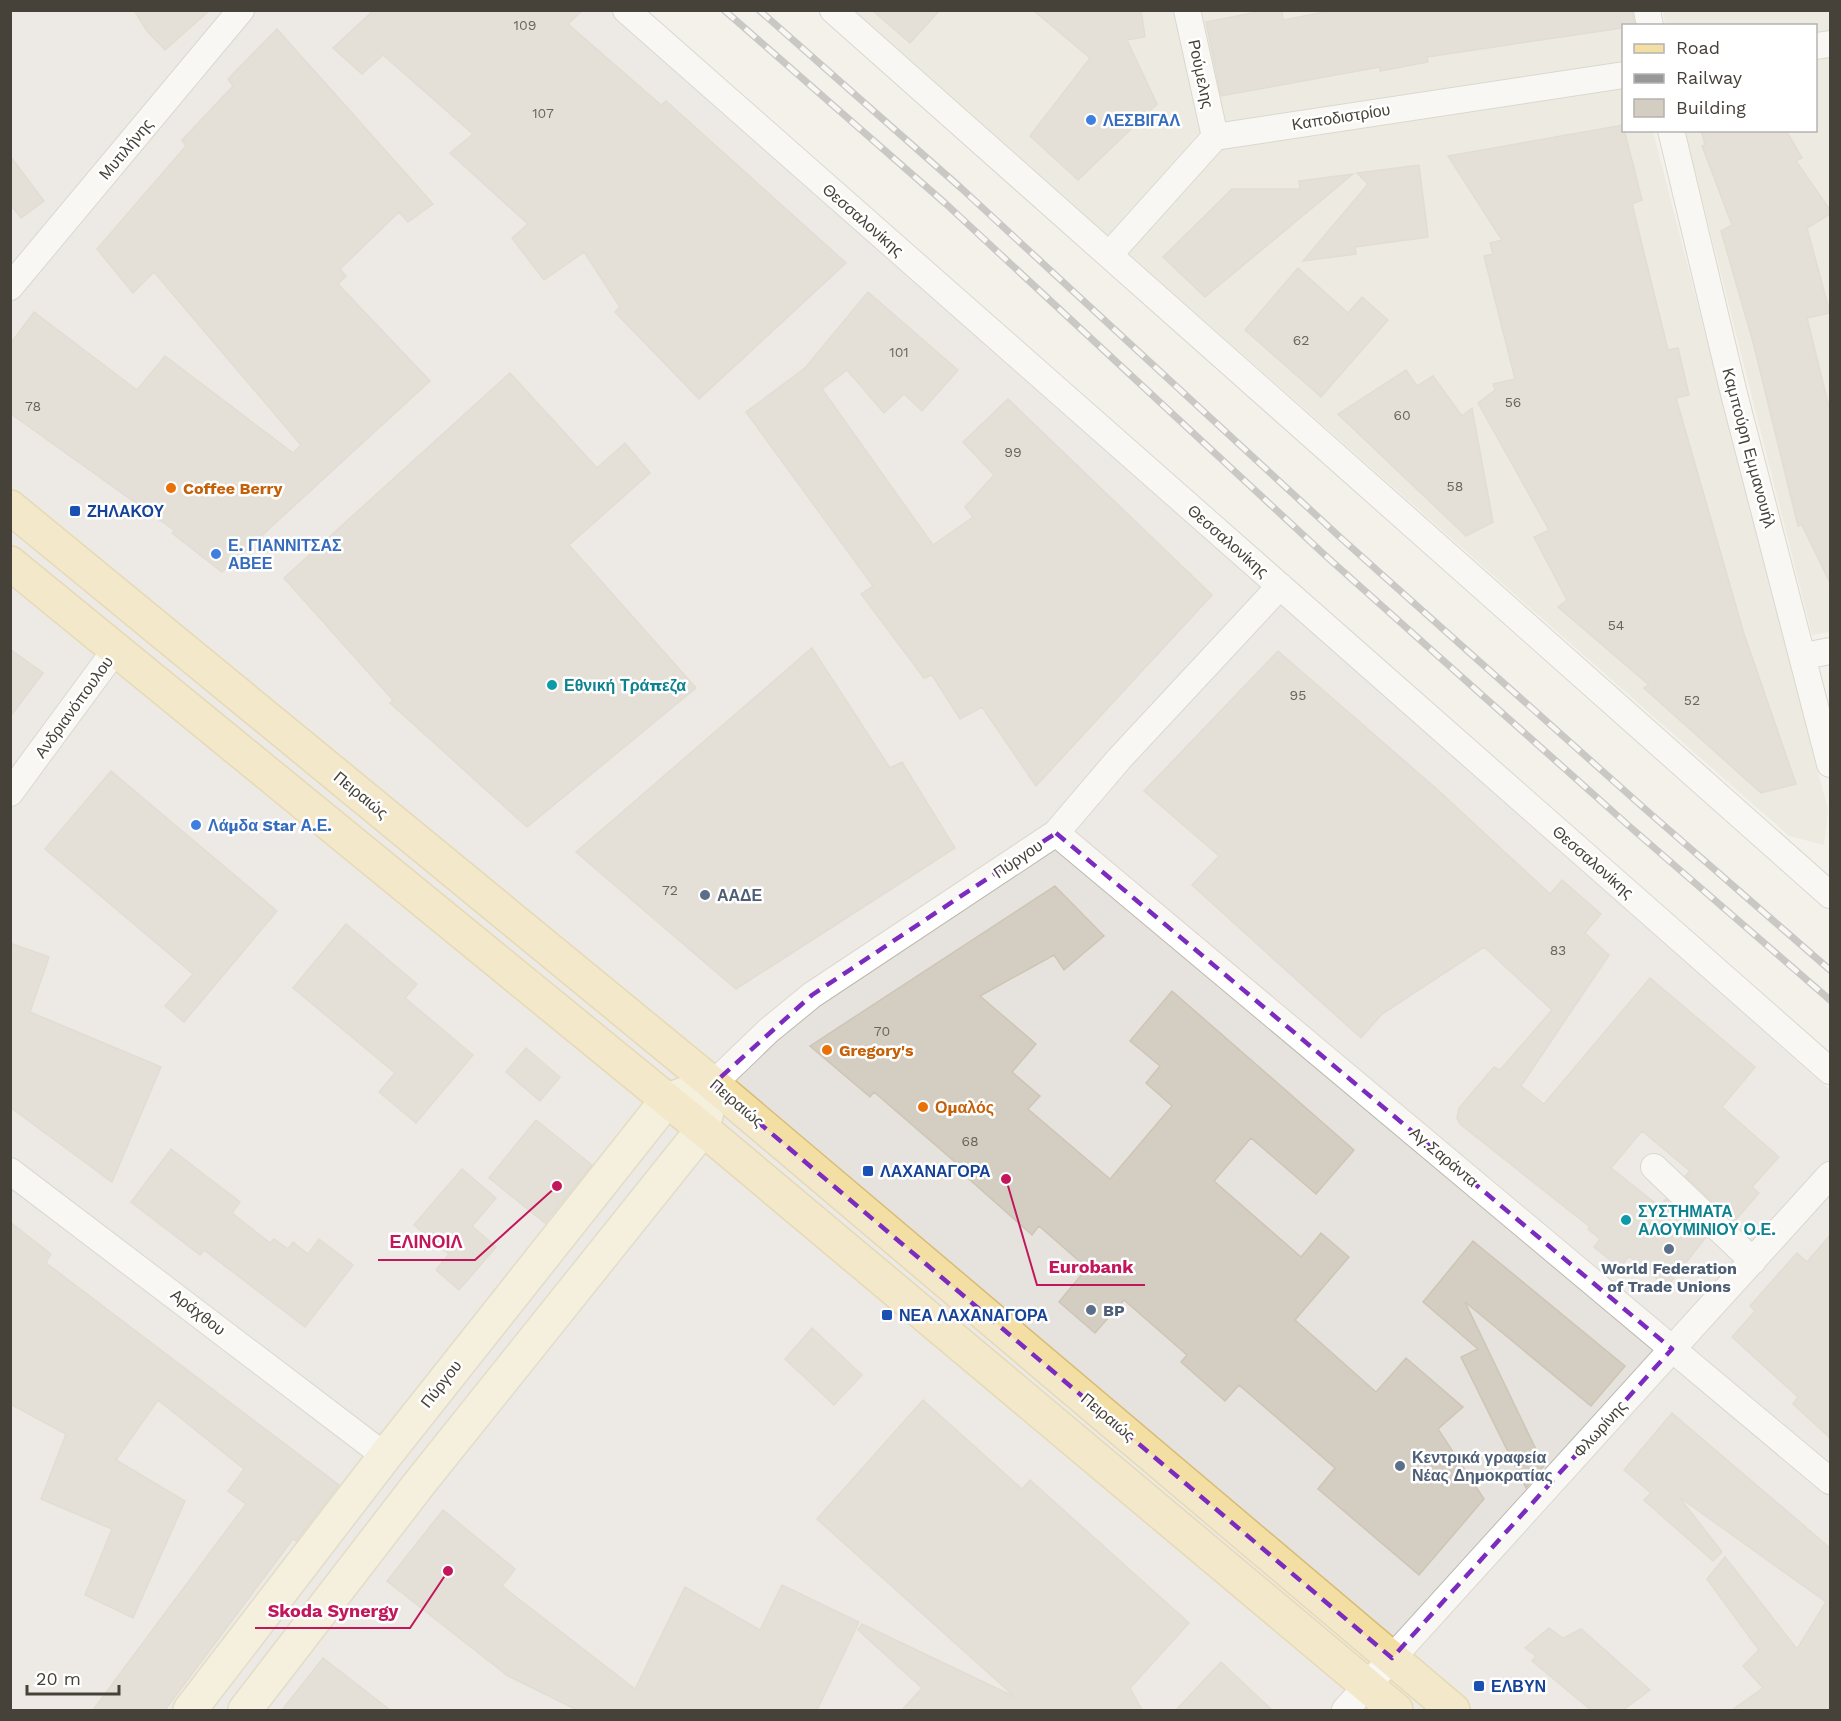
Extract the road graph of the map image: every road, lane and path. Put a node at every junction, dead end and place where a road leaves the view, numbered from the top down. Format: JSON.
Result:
{"nodes":[{"id":1,"x":241,"y":10,"type":"edge"},
{"id":2,"x":626,"y":10,"type":"edge"},
{"id":3,"x":833,"y":10,"type":"edge"},
{"id":4,"x":1187,"y":10,"type":"edge"},
{"id":5,"x":1622,"y":75,"type":"edge"},
{"id":6,"x":1671,"y":132,"type":"edge"},
{"id":7,"x":1215,"y":137,"type":"junction"},
{"id":8,"x":1109,"y":255,"type":"junction"},
{"id":9,"x":10,"y":287,"type":"edge"},
{"id":10,"x":10,"y":507,"type":"edge"},
{"id":11,"x":10,"y":563,"type":"edge"},
{"id":12,"x":1280,"y":586,"type":"junction"},
{"id":13,"x":116,"y":649,"type":"junction"},
{"id":14,"x":1830,"y":651,"type":"edge"},
{"id":15,"x":1804,"y":656,"type":"junction"},
{"id":16,"x":1830,"y":764,"type":"edge"},
{"id":17,"x":10,"y":793,"type":"edge"},
{"id":18,"x":1056,"y":833,"type":"junction"},
{"id":19,"x":1830,"y":895,"type":"edge"},
{"id":20,"x":1830,"y":1071,"type":"edge"},
{"id":21,"x":713,"y":1084,"type":"junction"},
{"id":22,"x":667,"y":1100,"type":"junction"},
{"id":23,"x":703,"y":1129,"type":"junction"},
{"id":24,"x":1654,"y":1167,"type":"dead end"},
{"id":25,"x":10,"y":1171,"type":"edge"},
{"id":26,"x":1830,"y":1175,"type":"edge"},
{"id":27,"x":1753,"y":1261,"type":"junction"},
{"id":28,"x":1672,"y":1349,"type":"junction"},
{"id":29,"x":385,"y":1456,"type":"junction"},
{"id":30,"x":1830,"y":1481,"type":"edge"},
{"id":31,"x":1392,"y":1658,"type":"junction"},
{"id":32,"x":1367,"y":1686,"type":"junction"},
{"id":33,"x":190,"y":1710,"type":"edge"},
{"id":34,"x":245,"y":1710,"type":"edge"},
{"id":35,"x":1345,"y":1710,"type":"edge"},
{"id":36,"x":1396,"y":1710,"type":"edge"},
{"id":37,"x":1453,"y":1710,"type":"edge"}],
"edges":[{"from":1,"to":9,"type":"street","name":"Μυτιλήνης"},
{"from":2,"to":12,"type":"street","name":"Θεσσαλονίκης"},
{"from":3,"to":8,"type":"street"},
{"from":4,"to":7,"type":"street","name":"Ρούμελης"},
{"from":5,"to":7,"type":"street","name":"Καποδιστρίου"},
{"from":6,"to":15,"type":"street","name":"Καμπούρη Εμμανουήλ"},
{"from":7,"to":8,"type":"street"},
{"from":8,"to":19,"type":"street"},
{"from":10,"to":21,"type":"main road","name":"Πειραιώς"},
{"from":11,"to":13,"type":"main road"},
{"from":12,"to":18,"type":"street","name":"Πύργου"},
{"from":12,"to":20,"type":"street","name":"Θεσσαλονίκης"},
{"from":13,"to":17,"type":"street","name":"Ανδριανόπουλου"},
{"from":13,"to":22,"type":"main road"},
{"from":14,"to":15,"type":"street"},
{"from":15,"to":16,"type":"street","name":"Καμπούρη Εμμανουήλ"},
{"from":18,"to":21,"type":"street","name":"Πύργου"},
{"from":18,"to":28,"type":"street","name":"Αγ.Σαράντα"},
{"from":21,"to":22,"type":"street","name":"Πύργου"},
{"from":21,"to":23,"type":"street"},
{"from":21,"to":31,"type":"main road","name":"Πειραιώς"},
{"from":22,"to":23,"type":"main road"},
{"from":22,"to":29,"type":"street","name":"Πύργου"},
{"from":23,"to":32,"type":"main road"},
{"from":23,"to":34,"type":"street"},
{"from":24,"to":27,"type":"street"},
{"from":25,"to":29,"type":"street","name":"Αράχθου"},
{"from":26,"to":27,"type":"street","name":"Φλωρίνης"},
{"from":27,"to":28,"type":"street","name":"Φλωρίνης"},
{"from":28,"to":30,"type":"street","name":"Αγ.Σαράντα"},
{"from":28,"to":31,"type":"street","name":"Φλωρίνης"},
{"from":29,"to":33,"type":"street","name":"Πύργου"},
{"from":31,"to":32,"type":"street","name":"Φλωρίνης"},
{"from":31,"to":37,"type":"main road","name":"Πειραιώς"},
{"from":32,"to":35,"type":"street","name":"Φλωρίνης"},
{"from":32,"to":36,"type":"main road"}]}
